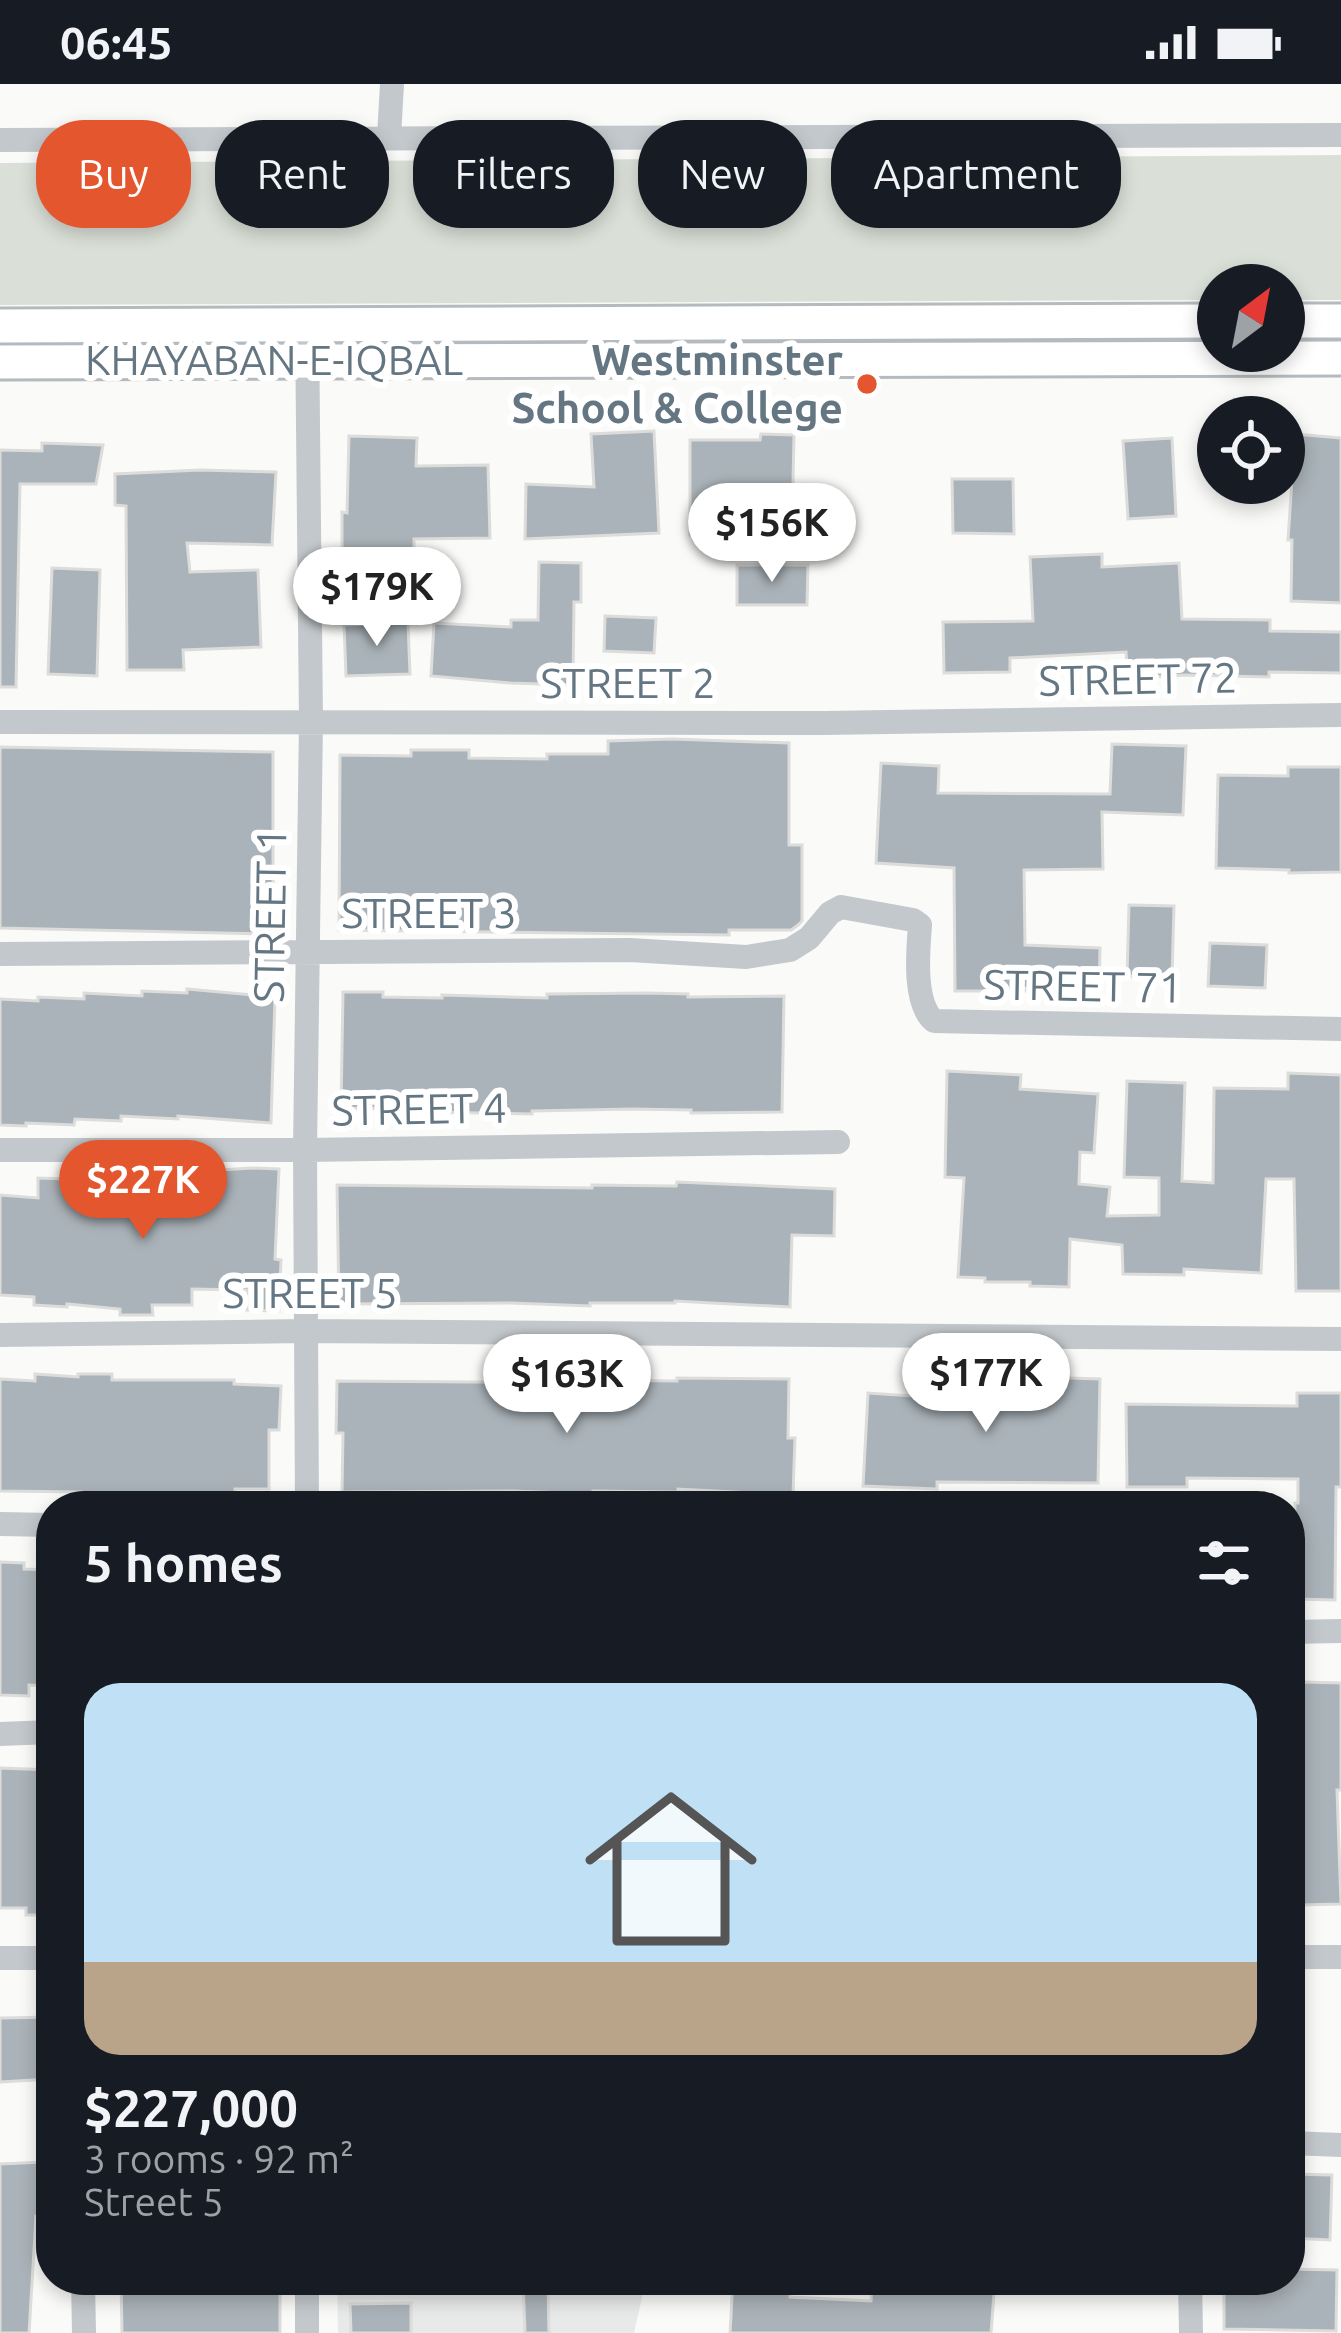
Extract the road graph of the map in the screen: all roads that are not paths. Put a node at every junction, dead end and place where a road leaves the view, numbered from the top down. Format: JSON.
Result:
{"nodes":[{"id":1,"x":392,"y":84,"type":"edge"},
{"id":2,"x":1341,"y":136,"type":"edge"},
{"id":3,"x":389,"y":137,"type":"joint"},
{"id":4,"x":215,"y":138,"type":"edge"},
{"id":5,"x":0,"y":140,"type":"edge"},
{"id":6,"x":1305,"y":321,"type":"edge"},
{"id":7,"x":1341,"y":321,"type":"edge"},
{"id":8,"x":1197,"y":322,"type":"edge"},
{"id":9,"x":307,"y":325,"type":"junction"},
{"id":10,"x":0,"y":326,"type":"edge"},
{"id":11,"x":1341,"y":358,"type":"edge"},
{"id":12,"x":308,"y":360,"type":"junction"},
{"id":13,"x":0,"y":362,"type":"edge"},
{"id":14,"x":1341,"y":715,"type":"edge"},
{"id":15,"x":311,"y":721,"type":"junction"},
{"id":16,"x":0,"y":722,"type":"edge"},
{"id":17,"x":824,"y":723,"type":"joint"},
{"id":18,"x":841,"y":907,"type":"joint"},
{"id":19,"x":309,"y":952,"type":"junction"},
{"id":20,"x":0,"y":954,"type":"edge"},
{"id":21,"x":1341,"y":1029,"type":"edge"},
{"id":22,"x":838,"y":1142,"type":"dead end"},
{"id":23,"x":0,"y":1150,"type":"edge"},
{"id":24,"x":305,"y":1150,"type":"junction"},
{"id":25,"x":304,"y":1330,"type":"junction"},
{"id":26,"x":0,"y":1334,"type":"edge"},
{"id":27,"x":1341,"y":1339,"type":"edge"},
{"id":28,"x":307,"y":1491,"type":"edge"},
{"id":29,"x":0,"y":1525,"type":"edge"},
{"id":30,"x":36,"y":1525,"type":"edge"},
{"id":31,"x":1341,"y":1631,"type":"edge"},
{"id":32,"x":1305,"y":1632,"type":"edge"},
{"id":33,"x":36,"y":1733,"type":"edge"},
{"id":34,"x":0,"y":1734,"type":"edge"},
{"id":35,"x":1305,"y":1957,"type":"edge"},
{"id":36,"x":1341,"y":1957,"type":"edge"},
{"id":37,"x":0,"y":1958,"type":"edge"},
{"id":38,"x":36,"y":1958,"type":"edge"},
{"id":39,"x":1305,"y":2144,"type":"edge"},
{"id":40,"x":1341,"y":2145,"type":"edge"},
{"id":41,"x":83,"y":2295,"type":"edge"},
{"id":42,"x":307,"y":2295,"type":"edge"},
{"id":43,"x":1190,"y":2295,"type":"edge"},
{"id":44,"x":84,"y":2333,"type":"edge"},
{"id":45,"x":307,"y":2333,"type":"edge"},
{"id":46,"x":1191,"y":2333,"type":"edge"}],
"edges":[{"from":1,"to":3,"type":"street"},
{"from":2,"to":3,"type":"street"},
{"from":4,"to":5,"type":"street"},
{"from":6,"to":7,"type":"main road"},
{"from":8,"to":9,"type":"main road","name":"KHAYABAN-E-IQBAL"},
{"from":9,"to":10,"type":"main road","name":"KHAYABAN-E-IQBAL"},
{"from":9,"to":12,"type":"street","name":"STREET 1"},
{"from":11,"to":12,"type":"main road","name":"KHAYABAN-E-IQBAL"},
{"from":12,"to":13,"type":"main road","name":"KHAYABAN-E-IQBAL"},
{"from":12,"to":15,"type":"street","name":"STREET 1"},
{"from":14,"to":17,"type":"street","name":"STREET 72"},
{"from":15,"to":16,"type":"street","name":"STREET 2"},
{"from":15,"to":17,"type":"street","name":"STREET 2"},
{"from":15,"to":19,"type":"street","name":"STREET 1"},
{"from":18,"to":19,"type":"street","name":"STREET 3"},
{"from":18,"to":21,"type":"street","name":"STREET 71"},
{"from":19,"to":20,"type":"street","name":"STREET 3"},
{"from":19,"to":24,"type":"street","name":"STREET 1"},
{"from":22,"to":24,"type":"street","name":"STREET 4"},
{"from":23,"to":24,"type":"street","name":"STREET 4"},
{"from":24,"to":25,"type":"street","name":"STREET 1"},
{"from":25,"to":26,"type":"street","name":"STREET 5"},
{"from":25,"to":27,"type":"street","name":"STREET 5"},
{"from":25,"to":28,"type":"street","name":"STREET 1"},
{"from":29,"to":30,"type":"street"},
{"from":31,"to":32,"type":"street"},
{"from":33,"to":34,"type":"street"},
{"from":35,"to":36,"type":"street"},
{"from":37,"to":38,"type":"street"},
{"from":39,"to":40,"type":"street"},
{"from":41,"to":44,"type":"street"},
{"from":42,"to":45,"type":"street"},
{"from":43,"to":46,"type":"street"}]}
